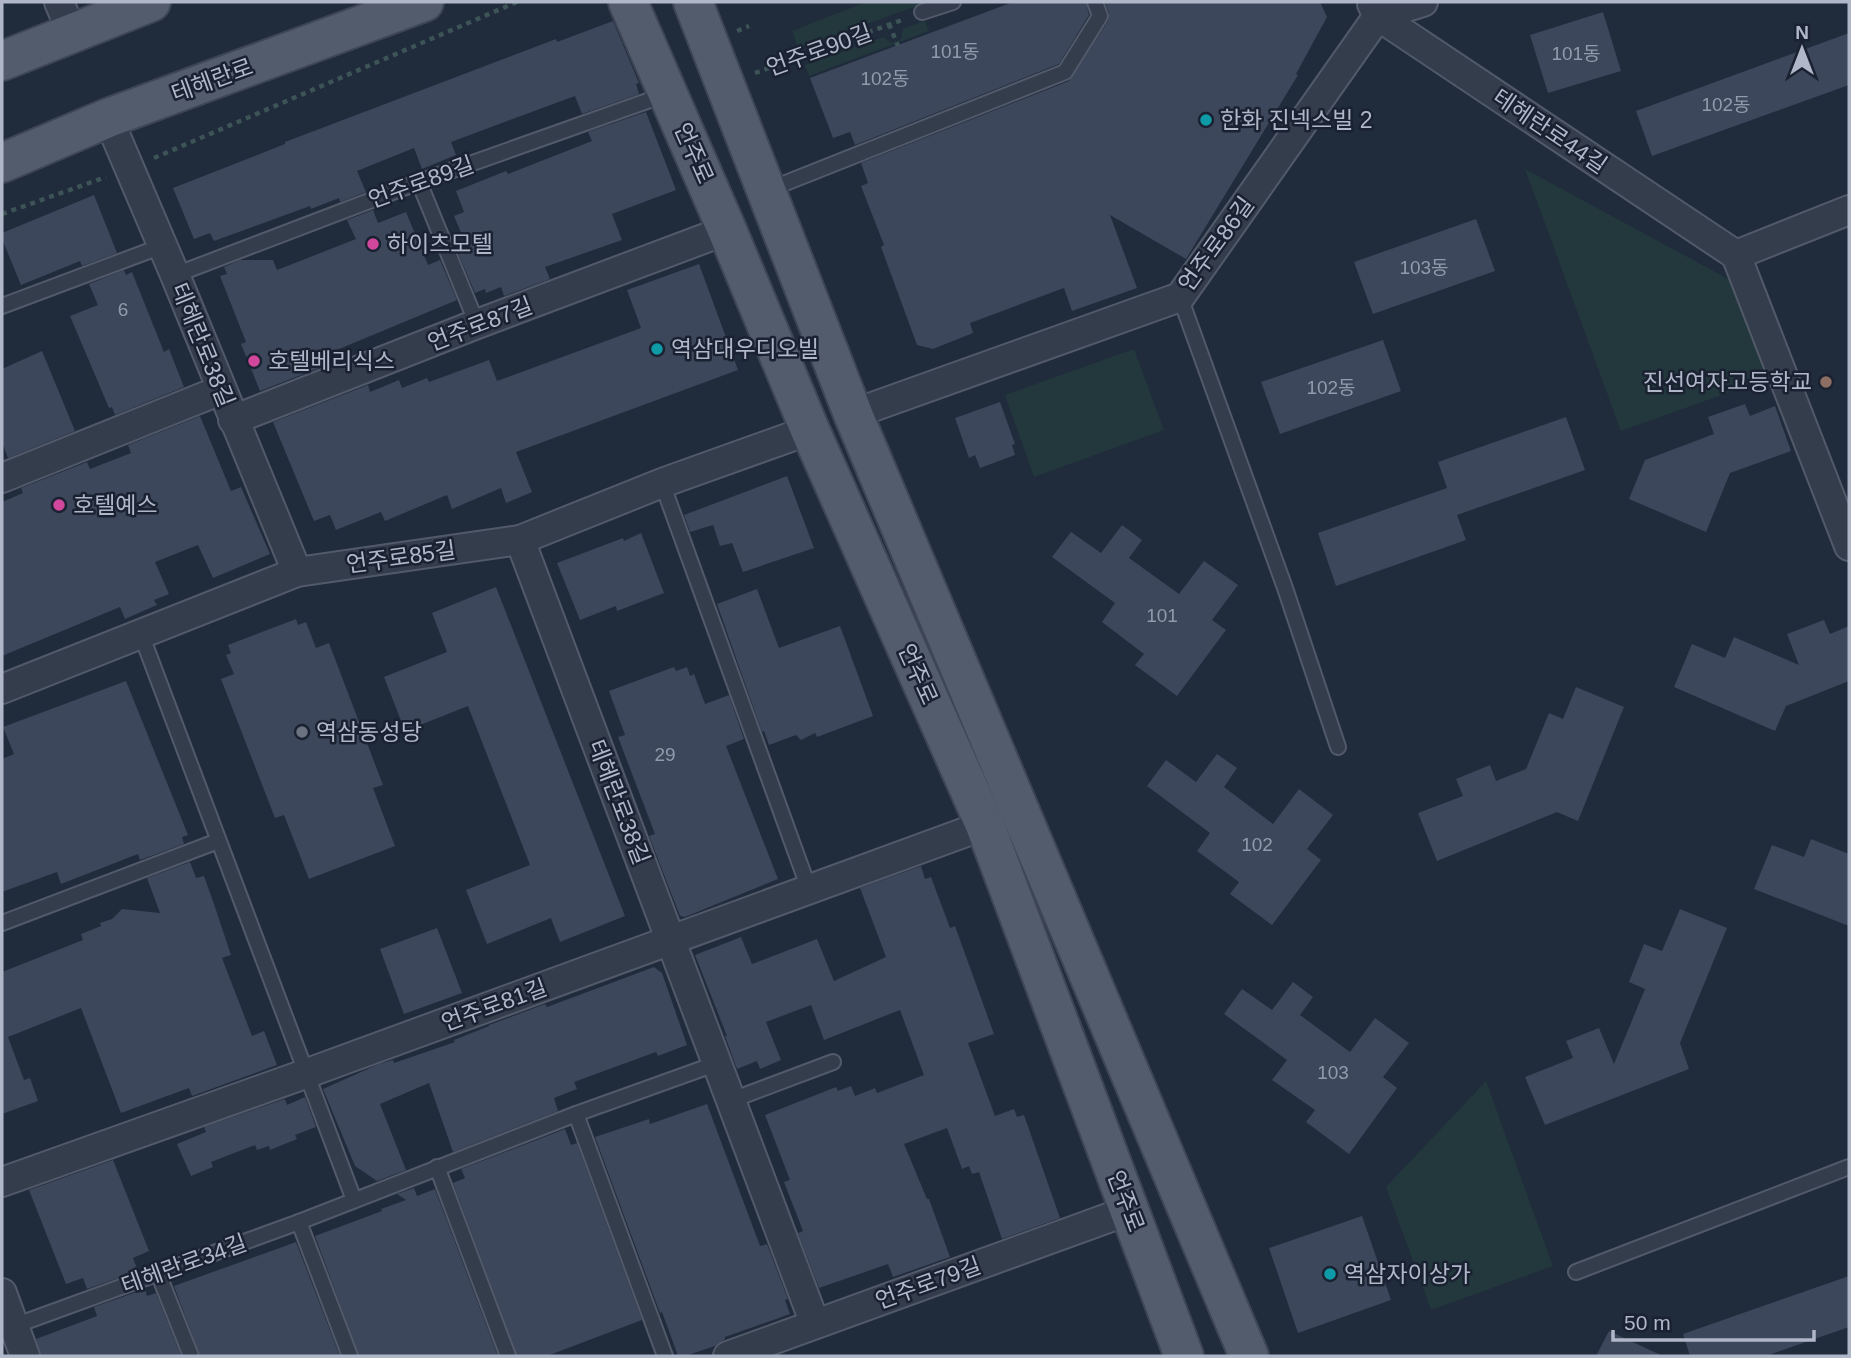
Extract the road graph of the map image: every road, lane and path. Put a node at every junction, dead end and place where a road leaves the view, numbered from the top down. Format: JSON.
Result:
{"nodes":[{"id":1,"x":151,"y":2,"type":"edge"},
{"id":2,"x":424,"y":2,"type":"edge"},
{"id":3,"x":517,"y":2,"type":"edge"},
{"id":4,"x":628,"y":2,"type":"edge"},
{"id":5,"x":693,"y":2,"type":"edge"},
{"id":6,"x":953,"y":2,"type":"edge"},
{"id":7,"x":1095,"y":2,"type":"edge"},
{"id":8,"x":1423,"y":2,"type":"edge"},
{"id":9,"x":1374,"y":9,"type":"edge"},
{"id":10,"x":922,"y":12,"type":"joint"},
{"id":11,"x":66,"y":18,"type":"edge"},
{"id":12,"x":889,"y":24,"type":"junction"},
{"id":13,"x":898,"y":46,"type":"dead end"},
{"id":14,"x":2,"y":61,"type":"edge"},
{"id":15,"x":725,"y":84,"type":"junction"},
{"id":16,"x":668,"y":93,"type":"junction"},
{"id":17,"x":108,"y":118,"type":"junction"},
{"id":18,"x":2,"y":163,"type":"edge"},
{"id":19,"x":130,"y":169,"type":"junction"},
{"id":20,"x":419,"y":182,"type":"junction"},
{"id":21,"x":768,"y":190,"type":"junction"},
{"id":22,"x":1849,"y":210,"type":"edge"},
{"id":23,"x":2,"y":214,"type":"edge"},
{"id":24,"x":727,"y":230,"type":"junction"},
{"id":25,"x":162,"y":246,"type":"junction"},
{"id":26,"x":1736,"y":255,"type":"junction"},
{"id":27,"x":175,"y":275,"type":"junction"},
{"id":28,"x":1180,"y":297,"type":"junction"},
{"id":29,"x":2,"y":306,"type":"edge"},
{"id":30,"x":477,"y":324,"type":"junction"},
{"id":31,"x":222,"y":390,"type":"junction"},
{"id":32,"x":853,"y":414,"type":"junction"},
{"id":33,"x":233,"y":420,"type":"junction"},
{"id":34,"x":810,"y":430,"type":"junction"},
{"id":35,"x":2,"y":478,"type":"edge"},
{"id":36,"x":662,"y":483,"type":"junction"},
{"id":37,"x":520,"y":540,"type":"junction"},
{"id":38,"x":1849,"y":546,"type":"edge"},
{"id":39,"x":297,"y":572,"type":"junction"},
{"id":40,"x":141,"y":634,"type":"junction"},
{"id":41,"x":2,"y":689,"type":"edge"},
{"id":42,"x":1338,"y":747,"type":"dead end"},
{"id":43,"x":985,"y":825,"type":"junction"},
{"id":44,"x":218,"y":841,"type":"junction"},
{"id":45,"x":808,"y":889,"type":"junction"},
{"id":46,"x":2,"y":923,"type":"edge"},
{"id":47,"x":672,"y":939,"type":"junction"},
{"id":48,"x":833,"y":1062,"type":"dead end"},
{"id":49,"x":718,"y":1063,"type":"junction"},
{"id":50,"x":305,"y":1074,"type":"junction"},
{"id":51,"x":732,"y":1100,"type":"junction"},
{"id":52,"x":576,"y":1114,"type":"junction"},
{"id":53,"x":437,"y":1167,"type":"junction"},
{"id":54,"x":1849,"y":1167,"type":"edge"},
{"id":55,"x":2,"y":1182,"type":"edge"},
{"id":56,"x":354,"y":1200,"type":"junction"},
{"id":57,"x":1129,"y":1210,"type":"junction"},
{"id":58,"x":299,"y":1222,"type":"junction"},
{"id":59,"x":1576,"y":1272,"type":"dead end"},
{"id":60,"x":158,"y":1273,"type":"junction"},
{"id":61,"x":2,"y":1293,"type":"edge"},
{"id":62,"x":815,"y":1324,"type":"junction"},
{"id":63,"x":14,"y":1326,"type":"junction"},
{"id":64,"x":25,"y":1356,"type":"edge"},
{"id":65,"x":191,"y":1356,"type":"edge"},
{"id":66,"x":350,"y":1356,"type":"edge"},
{"id":67,"x":508,"y":1356,"type":"edge"},
{"id":68,"x":666,"y":1356,"type":"edge"},
{"id":69,"x":727,"y":1356,"type":"edge"},
{"id":70,"x":1184,"y":1356,"type":"edge"},
{"id":71,"x":1249,"y":1356,"type":"edge"}],
"edges":[{"from":1,"to":11,"type":"main road"},
{"from":2,"to":17,"type":"main road","name":"테헤란로"},
{"from":3,"to":19,"type":"path"},
{"from":4,"to":16,"type":"main road","name":"언주로"},
{"from":5,"to":15,"type":"main road","name":"언주로"},
{"from":6,"to":10,"type":"lane"},
{"from":7,"to":21,"type":"lane"},
{"from":8,"to":9,"type":"street"},
{"from":9,"to":26,"type":"street","name":"테헤란로44길"},
{"from":9,"to":28,"type":"street","name":"언주로86길"},
{"from":10,"to":12,"type":"path","name":"언주로90길"},
{"from":11,"to":14,"type":"main road"},
{"from":12,"to":13,"type":"path"},
{"from":12,"to":15,"type":"path","name":"언주로90길"},
{"from":15,"to":21,"type":"main road","name":"언주로"},
{"from":16,"to":20,"type":"lane","name":"언주로89길"},
{"from":16,"to":24,"type":"main road","name":"언주로"},
{"from":17,"to":18,"type":"main road","name":"테헤란로"},
{"from":17,"to":19,"type":"street","name":"테헤란로38길"},
{"from":19,"to":23,"type":"path"},
{"from":19,"to":25,"type":"street","name":"테헤란로38길"},
{"from":20,"to":27,"type":"lane","name":"언주로89길"},
{"from":20,"to":30,"type":"lane"},
{"from":21,"to":32,"type":"main road","name":"언주로"},
{"from":22,"to":26,"type":"street"},
{"from":24,"to":30,"type":"street","name":"언주로87길"},
{"from":24,"to":34,"type":"main road","name":"언주로"},
{"from":25,"to":27,"type":"street","name":"테헤란로38길"},
{"from":25,"to":29,"type":"lane"},
{"from":26,"to":38,"type":"street"},
{"from":27,"to":31,"type":"street","name":"테헤란로38길"},
{"from":28,"to":32,"type":"street","name":"언주로86길"},
{"from":28,"to":42,"type":"lane"},
{"from":30,"to":33,"type":"street","name":"언주로87길"},
{"from":31,"to":33,"type":"street","name":"테헤란로38길"},
{"from":31,"to":35,"type":"street"},
{"from":32,"to":71,"type":"main road","name":"언주로"},
{"from":33,"to":39,"type":"street","name":"테헤란로38길"},
{"from":34,"to":36,"type":"street","name":"언주로85길"},
{"from":34,"to":43,"type":"main road","name":"언주로"},
{"from":36,"to":37,"type":"street","name":"언주로85길"},
{"from":36,"to":45,"type":"lane"},
{"from":37,"to":39,"type":"street","name":"언주로85길"},
{"from":37,"to":47,"type":"street","name":"테헤란로38길"},
{"from":39,"to":40,"type":"street","name":"언주로85길"},
{"from":40,"to":41,"type":"street","name":"언주로85길"},
{"from":40,"to":44,"type":"lane"},
{"from":43,"to":45,"type":"street","name":"언주로81길"},
{"from":43,"to":57,"type":"main road","name":"언주로"},
{"from":44,"to":46,"type":"lane"},
{"from":44,"to":50,"type":"lane"},
{"from":45,"to":47,"type":"street","name":"언주로81길"},
{"from":47,"to":49,"type":"street","name":"테헤란로38길"},
{"from":47,"to":50,"type":"street","name":"언주로81길"},
{"from":48,"to":51,"type":"lane"},
{"from":49,"to":51,"type":"street","name":"테헤란로38길"},
{"from":49,"to":52,"type":"lane"},
{"from":50,"to":55,"type":"street","name":"언주로81길"},
{"from":50,"to":56,"type":"lane"},
{"from":51,"to":62,"type":"street","name":"테헤란로38길"},
{"from":52,"to":53,"type":"lane"},
{"from":52,"to":68,"type":"lane"},
{"from":53,"to":56,"type":"lane"},
{"from":53,"to":67,"type":"lane"},
{"from":54,"to":59,"type":"lane"},
{"from":56,"to":58,"type":"lane","name":"테헤란로34길"},
{"from":57,"to":62,"type":"street","name":"언주로79길"},
{"from":57,"to":70,"type":"main road","name":"언주로"},
{"from":58,"to":60,"type":"lane","name":"테헤란로34길"},
{"from":58,"to":66,"type":"lane"},
{"from":60,"to":63,"type":"lane","name":"테헤란로34길"},
{"from":60,"to":65,"type":"lane"},
{"from":61,"to":63,"type":"street"},
{"from":62,"to":69,"type":"street","name":"언주로79길"},
{"from":63,"to":64,"type":"street"}]}
